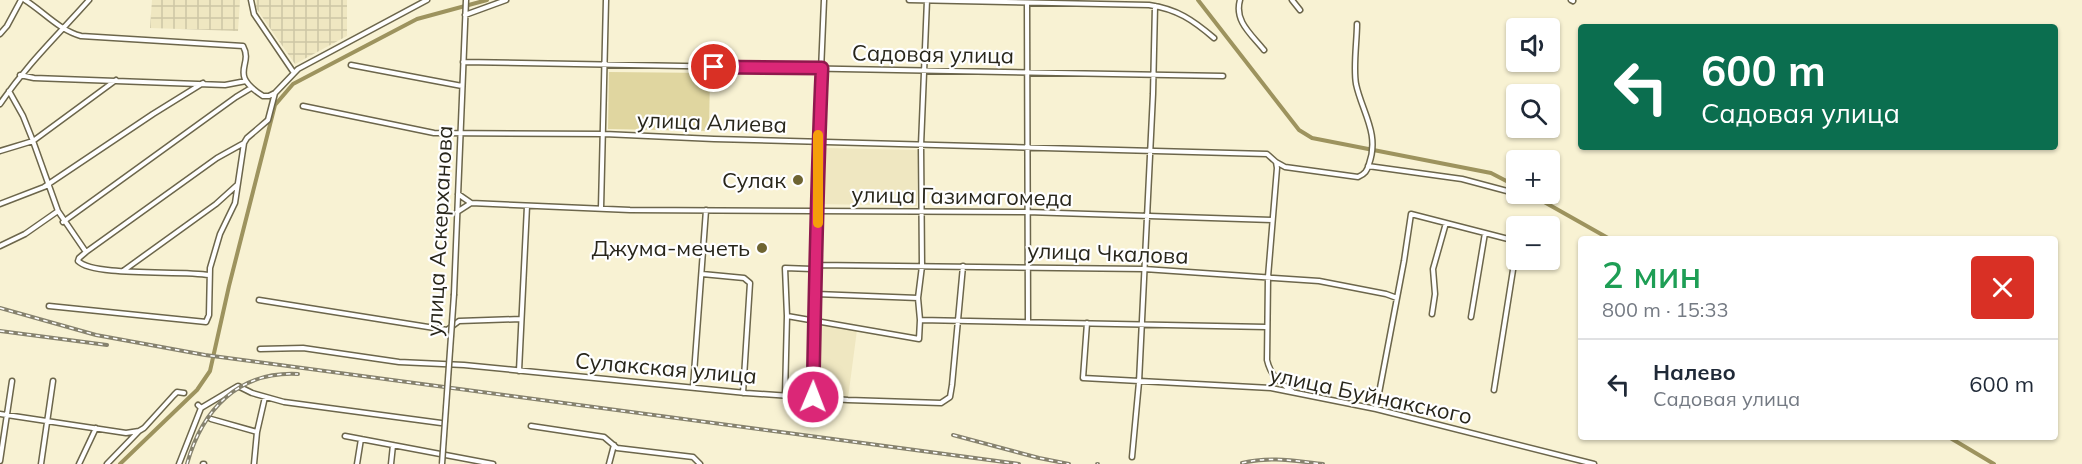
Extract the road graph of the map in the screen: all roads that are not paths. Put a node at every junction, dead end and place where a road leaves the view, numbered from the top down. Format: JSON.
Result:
{"nodes":[{"id":1,"x":23,"y":0,"type":"edge"},
{"id":2,"x":89,"y":0,"type":"edge"},
{"id":3,"x":251,"y":0,"type":"edge"},
{"id":4,"x":427,"y":0,"type":"edge"},
{"id":5,"x":466,"y":0,"type":"edge"},
{"id":6,"x":506,"y":0,"type":"edge"},
{"id":7,"x":606,"y":0,"type":"edge"},
{"id":8,"x":824,"y":0,"type":"edge"},
{"id":9,"x":909,"y":0,"type":"edge"},
{"id":10,"x":927,"y":0,"type":"edge"},
{"id":11,"x":1240,"y":0,"type":"edge"},
{"id":12,"x":1292,"y":0,"type":"edge"},
{"id":13,"x":1027,"y":3,"type":"junction"},
{"id":14,"x":1155,"y":6,"type":"junction"},
{"id":15,"x":1300,"y":10,"type":"dead end"},
{"id":16,"x":465,"y":13,"type":"junction"},
{"id":17,"x":1357,"y":24,"type":"dead end"},
{"id":18,"x":62,"y":28,"type":"junction"},
{"id":19,"x":0,"y":34,"type":"edge"},
{"id":20,"x":1214,"y":38,"type":"dead end"},
{"id":21,"x":1264,"y":50,"type":"dead end"},
{"id":22,"x":463,"y":62,"type":"junction"},
{"id":23,"x":351,"y":65,"type":"dead end"},
{"id":24,"x":605,"y":65,"type":"junction"},
{"id":25,"x":822,"y":68,"type":"junction"},
{"id":26,"x":925,"y":70,"type":"junction"},
{"id":27,"x":1026,"y":72,"type":"junction"},
{"id":28,"x":294,"y":73,"type":"junction"},
{"id":29,"x":1152,"y":74,"type":"junction"},
{"id":30,"x":20,"y":75,"type":"junction"},
{"id":31,"x":1222,"y":76,"type":"dead end"},
{"id":32,"x":116,"y":80,"type":"junction"},
{"id":33,"x":246,"y":81,"type":"junction"},
{"id":34,"x":203,"y":83,"type":"junction"},
{"id":35,"x":462,"y":86,"type":"junction"},
{"id":36,"x":251,"y":88,"type":"junction"},
{"id":37,"x":9,"y":91,"type":"junction"},
{"id":38,"x":275,"y":93,"type":"junction"},
{"id":39,"x":0,"y":104,"type":"edge"},
{"id":40,"x":303,"y":106,"type":"dead end"},
{"id":41,"x":460,"y":132,"type":"junction"},
{"id":42,"x":604,"y":134,"type":"junction"},
{"id":43,"x":33,"y":141,"type":"junction"},
{"id":44,"x":818,"y":142,"type":"junction"},
{"id":45,"x":244,"y":143,"type":"junction"},
{"id":46,"x":921,"y":145,"type":"junction"},
{"id":47,"x":1026,"y":147,"type":"junction"},
{"id":48,"x":0,"y":151,"type":"edge"},
{"id":49,"x":1150,"y":152,"type":"junction"},
{"id":50,"x":1276,"y":162,"type":"junction"},
{"id":51,"x":1368,"y":166,"type":"junction"},
{"id":52,"x":48,"y":184,"type":"junction"},
{"id":53,"x":237,"y":185,"type":"junction"},
{"id":54,"x":1506,"y":191,"type":"edge"},
{"id":55,"x":458,"y":194,"type":"junction"},
{"id":56,"x":471,"y":203,"type":"junction"},
{"id":57,"x":0,"y":204,"type":"edge"},
{"id":58,"x":527,"y":206,"type":"junction"},
{"id":59,"x":601,"y":208,"type":"junction"},
{"id":60,"x":706,"y":210,"type":"junction"},
{"id":61,"x":818,"y":210,"type":"junction"},
{"id":62,"x":922,"y":211,"type":"junction"},
{"id":63,"x":58,"y":212,"type":"junction"},
{"id":64,"x":457,"y":212,"type":"junction"},
{"id":65,"x":1027,"y":212,"type":"junction"},
{"id":66,"x":1147,"y":215,"type":"junction"},
{"id":67,"x":1272,"y":220,"type":"junction"},
{"id":68,"x":63,"y":222,"type":"junction"},
{"id":69,"x":1446,"y":223,"type":"junction"},
{"id":70,"x":1485,"y":233,"type":"junction"},
{"id":71,"x":1506,"y":238,"type":"edge"},
{"id":72,"x":0,"y":246,"type":"edge"},
{"id":73,"x":86,"y":252,"type":"junction"},
{"id":74,"x":817,"y":265,"type":"junction"},
{"id":75,"x":922,"y":266,"type":"junction"},
{"id":76,"x":963,"y":266,"type":"junction"},
{"id":77,"x":1028,"y":266,"type":"junction"},
{"id":78,"x":1144,"y":269,"type":"junction"},
{"id":79,"x":1513,"y":270,"type":"edge"},
{"id":80,"x":123,"y":271,"type":"junction"},
{"id":81,"x":702,"y":274,"type":"junction"},
{"id":82,"x":209,"y":275,"type":"junction"},
{"id":83,"x":1268,"y":277,"type":"junction"},
{"id":84,"x":816,"y":294,"type":"junction"},
{"id":85,"x":918,"y":298,"type":"junction"},
{"id":86,"x":1397,"y":298,"type":"junction"},
{"id":87,"x":259,"y":300,"type":"dead end"},
{"id":88,"x":49,"y":306,"type":"dead end"},
{"id":89,"x":1432,"y":314,"type":"dead end"},
{"id":90,"x":787,"y":316,"type":"junction"},
{"id":91,"x":1471,"y":317,"type":"dead end"},
{"id":92,"x":520,"y":319,"type":"junction"},
{"id":93,"x":959,"y":319,"type":"junction"},
{"id":94,"x":815,"y":320,"type":"junction"},
{"id":95,"x":920,"y":320,"type":"junction"},
{"id":96,"x":1028,"y":322,"type":"junction"},
{"id":97,"x":1086,"y":323,"type":"junction"},
{"id":98,"x":1142,"y":323,"type":"junction"},
{"id":99,"x":1266,"y":327,"type":"junction"},
{"id":100,"x":260,"y":349,"type":"dead end"},
{"id":101,"x":519,"y":370,"type":"junction"},
{"id":102,"x":12,"y":381,"type":"dead end"},
{"id":103,"x":53,"y":381,"type":"dead end"},
{"id":104,"x":1139,"y":382,"type":"junction"},
{"id":105,"x":693,"y":387,"type":"junction"},
{"id":106,"x":1494,"y":390,"type":"dead end"},
{"id":107,"x":1293,"y":392,"type":"junction"},
{"id":108,"x":184,"y":393,"type":"dead end"},
{"id":109,"x":743,"y":393,"type":"junction"},
{"id":110,"x":785,"y":395,"type":"junction"},
{"id":111,"x":265,"y":397,"type":"junction"},
{"id":112,"x":813,"y":397,"type":"junction"},
{"id":113,"x":1376,"y":409,"type":"junction"},
{"id":114,"x":0,"y":414,"type":"edge"},
{"id":115,"x":7,"y":415,"type":"junction"},
{"id":116,"x":211,"y":419,"type":"dead end"},
{"id":117,"x":48,"y":421,"type":"junction"},
{"id":118,"x":441,"y":423,"type":"dead end"},
{"id":119,"x":531,"y":426,"type":"dead end"},
{"id":120,"x":96,"y":428,"type":"junction"},
{"id":121,"x":139,"y":431,"type":"junction"},
{"id":122,"x":257,"y":432,"type":"junction"},
{"id":123,"x":345,"y":436,"type":"dead end"},
{"id":124,"x":361,"y":439,"type":"junction"},
{"id":125,"x":393,"y":445,"type":"junction"},
{"id":126,"x":614,"y":445,"type":"junction"},
{"id":127,"x":1132,"y":457,"type":"dead end"},
{"id":128,"x":0,"y":461,"type":"edge"},
{"id":129,"x":41,"y":464,"type":"edge"},
{"id":130,"x":79,"y":464,"type":"edge"},
{"id":131,"x":107,"y":464,"type":"edge"},
{"id":132,"x":178,"y":464,"type":"edge"},
{"id":133,"x":254,"y":464,"type":"edge"},
{"id":134,"x":357,"y":464,"type":"edge"},
{"id":135,"x":391,"y":464,"type":"edge"},
{"id":136,"x":442,"y":464,"type":"edge"},
{"id":137,"x":493,"y":464,"type":"edge"},
{"id":138,"x":609,"y":464,"type":"edge"},
{"id":139,"x":700,"y":464,"type":"edge"},
{"id":140,"x":1594,"y":464,"type":"edge"}],
"edges":[{"from":1,"to":18,"type":"street"},
{"from":1,"to":19,"type":"street"},
{"from":2,"to":18,"type":"street"},
{"from":3,"to":28,"type":"street"},
{"from":4,"to":28,"type":"street"},
{"from":5,"to":16,"type":"street","name":"улица Аскерханова"},
{"from":6,"to":16,"type":"street"},
{"from":7,"to":24,"type":"street"},
{"from":8,"to":25,"type":"street"},
{"from":9,"to":10,"type":"street"},
{"from":10,"to":13,"type":"street"},
{"from":10,"to":26,"type":"street"},
{"from":11,"to":21,"type":"street"},
{"from":12,"to":15,"type":"street"},
{"from":13,"to":14,"type":"street"},
{"from":13,"to":27,"type":"street"},
{"from":14,"to":20,"type":"street"},
{"from":14,"to":29,"type":"street"},
{"from":16,"to":22,"type":"street","name":"улица Аскерханова"},
{"from":17,"to":51,"type":"street"},
{"from":18,"to":30,"type":"street"},
{"from":18,"to":33,"type":"street"},
{"from":22,"to":24,"type":"street","name":"Садовая улица"},
{"from":22,"to":35,"type":"street","name":"улица Аскерханова"},
{"from":23,"to":35,"type":"street"},
{"from":24,"to":25,"type":"street","name":"Садовая улица"},
{"from":24,"to":42,"type":"street"},
{"from":25,"to":26,"type":"street","name":"Садовая улица"},
{"from":25,"to":44,"type":"street"},
{"from":26,"to":27,"type":"street","name":"Садовая улица"},
{"from":26,"to":46,"type":"street"},
{"from":27,"to":29,"type":"street","name":"Садовая улица"},
{"from":27,"to":47,"type":"street"},
{"from":28,"to":38,"type":"street"},
{"from":29,"to":31,"type":"street","name":"Садовая улица"},
{"from":29,"to":49,"type":"street"},
{"from":30,"to":32,"type":"street"},
{"from":30,"to":37,"type":"street"},
{"from":32,"to":34,"type":"street"},
{"from":32,"to":43,"type":"street"},
{"from":33,"to":34,"type":"street"},
{"from":33,"to":36,"type":"street"},
{"from":34,"to":52,"type":"street"},
{"from":35,"to":41,"type":"street","name":"улица Аскерханова"},
{"from":36,"to":38,"type":"street"},
{"from":36,"to":68,"type":"street"},
{"from":37,"to":39,"type":"street"},
{"from":37,"to":43,"type":"street"},
{"from":38,"to":45,"type":"street"},
{"from":40,"to":41,"type":"street","name":"улица Алиева"},
{"from":41,"to":42,"type":"street","name":"улица Алиева"},
{"from":41,"to":55,"type":"street","name":"улица Аскерханова"},
{"from":42,"to":44,"type":"street","name":"улица Алиева"},
{"from":42,"to":59,"type":"street"},
{"from":43,"to":48,"type":"street"},
{"from":43,"to":52,"type":"street"},
{"from":44,"to":46,"type":"street","name":"улица Алиева"},
{"from":44,"to":61,"type":"street"},
{"from":45,"to":53,"type":"street"},
{"from":45,"to":73,"type":"street"},
{"from":46,"to":47,"type":"street","name":"улица Алиева"},
{"from":46,"to":62,"type":"street"},
{"from":47,"to":49,"type":"street","name":"улица Алиева"},
{"from":47,"to":65,"type":"street"},
{"from":49,"to":50,"type":"street","name":"улица Алиева"},
{"from":49,"to":66,"type":"street"},
{"from":50,"to":51,"type":"street"},
{"from":50,"to":67,"type":"street"},
{"from":51,"to":54,"type":"street"},
{"from":52,"to":57,"type":"street"},
{"from":52,"to":63,"type":"street"},
{"from":53,"to":80,"type":"street"},
{"from":53,"to":82,"type":"street"},
{"from":55,"to":56,"type":"street"},
{"from":55,"to":64,"type":"street","name":"улица Аскерханова"},
{"from":56,"to":58,"type":"street","name":"улица Газимагомеда"},
{"from":56,"to":64,"type":"street"},
{"from":58,"to":59,"type":"street","name":"улица Газимагомеда"},
{"from":58,"to":92,"type":"street"},
{"from":59,"to":60,"type":"street","name":"улица Газимагомеда"},
{"from":60,"to":61,"type":"street","name":"улица Газимагомеда"},
{"from":60,"to":81,"type":"street"},
{"from":61,"to":62,"type":"street","name":"улица Газимагомеда"},
{"from":61,"to":74,"type":"street"},
{"from":62,"to":65,"type":"street","name":"улица Газимагомеда"},
{"from":62,"to":75,"type":"street"},
{"from":63,"to":68,"type":"street"},
{"from":63,"to":72,"type":"street"},
{"from":64,"to":136,"type":"street","name":"улица Аскерханова","bridge":true},
{"from":65,"to":66,"type":"street","name":"улица Газимагомеда"},
{"from":65,"to":77,"type":"street"},
{"from":66,"to":67,"type":"street","name":"улица Газимагомеда"},
{"from":66,"to":78,"type":"street"},
{"from":67,"to":83,"type":"street"},
{"from":68,"to":73,"type":"street"},
{"from":69,"to":70,"type":"street"},
{"from":69,"to":86,"type":"street"},
{"from":69,"to":89,"type":"street"},
{"from":70,"to":71,"type":"street"},
{"from":70,"to":91,"type":"street"},
{"from":73,"to":80,"type":"street"},
{"from":74,"to":75,"type":"street","name":"улица Чкалова"},
{"from":74,"to":84,"type":"street"},
{"from":74,"to":90,"type":"street","name":"улица Чкалова"},
{"from":75,"to":76,"type":"street","name":"улица Чкалова"},
{"from":75,"to":85,"type":"street"},
{"from":76,"to":77,"type":"street","name":"улица Чкалова"},
{"from":76,"to":93,"type":"street"},
{"from":77,"to":78,"type":"street","name":"улица Чкалова"},
{"from":77,"to":96,"type":"street"},
{"from":78,"to":83,"type":"street","name":"улица Чкалова"},
{"from":78,"to":98,"type":"street"},
{"from":79,"to":106,"type":"street"},
{"from":80,"to":82,"type":"street"},
{"from":81,"to":105,"type":"street"},
{"from":81,"to":109,"type":"street"},
{"from":82,"to":88,"type":"street"},
{"from":83,"to":86,"type":"street","name":"улица Чкалова"},
{"from":83,"to":99,"type":"street"},
{"from":84,"to":85,"type":"street"},
{"from":84,"to":94,"type":"street"},
{"from":85,"to":95,"type":"street"},
{"from":86,"to":113,"type":"street"},
{"from":87,"to":92,"type":"street"},
{"from":90,"to":94,"type":"street"},
{"from":90,"to":110,"type":"street"},
{"from":92,"to":101,"type":"street"},
{"from":93,"to":95,"type":"street"},
{"from":93,"to":96,"type":"street"},
{"from":93,"to":112,"type":"street","name":"Сулакская улица"},
{"from":94,"to":95,"type":"street"},
{"from":94,"to":112,"type":"street"},
{"from":96,"to":97,"type":"street"},
{"from":97,"to":98,"type":"street"},
{"from":97,"to":104,"type":"street","name":"улица Буйнакского"},
{"from":98,"to":99,"type":"street"},
{"from":98,"to":104,"type":"street"},
{"from":99,"to":107,"type":"street"},
{"from":100,"to":101,"type":"street","name":"Сулакская улица"},
{"from":101,"to":105,"type":"street","name":"Сулакская улица"},
{"from":102,"to":115,"type":"street"},
{"from":103,"to":117,"type":"street"},
{"from":104,"to":107,"type":"street","name":"улица Буйнакского"},
{"from":104,"to":127,"type":"street"},
{"from":105,"to":109,"type":"street","name":"Сулакская улица"},
{"from":107,"to":113,"type":"street","name":"улица Буйнакского"},
{"from":108,"to":121,"type":"street"},
{"from":109,"to":110,"type":"street","name":"Сулакская улица"},
{"from":110,"to":112,"type":"street","name":"Сулакская улица"},
{"from":111,"to":118,"type":"street"},
{"from":111,"to":122,"type":"street"},
{"from":111,"to":132,"type":"street"},
{"from":113,"to":140,"type":"street","name":"улица Буйнакского"},
{"from":114,"to":115,"type":"street"},
{"from":115,"to":117,"type":"street"},
{"from":115,"to":128,"type":"street"},
{"from":116,"to":122,"type":"street"},
{"from":117,"to":120,"type":"street"},
{"from":117,"to":129,"type":"street"},
{"from":119,"to":126,"type":"street"},
{"from":120,"to":121,"type":"street"},
{"from":120,"to":130,"type":"street"},
{"from":121,"to":131,"type":"street"},
{"from":122,"to":133,"type":"street"},
{"from":123,"to":124,"type":"street"},
{"from":124,"to":125,"type":"street"},
{"from":124,"to":134,"type":"street"},
{"from":125,"to":135,"type":"street"},
{"from":125,"to":137,"type":"street"},
{"from":126,"to":138,"type":"street"},
{"from":126,"to":139,"type":"street"}]}
